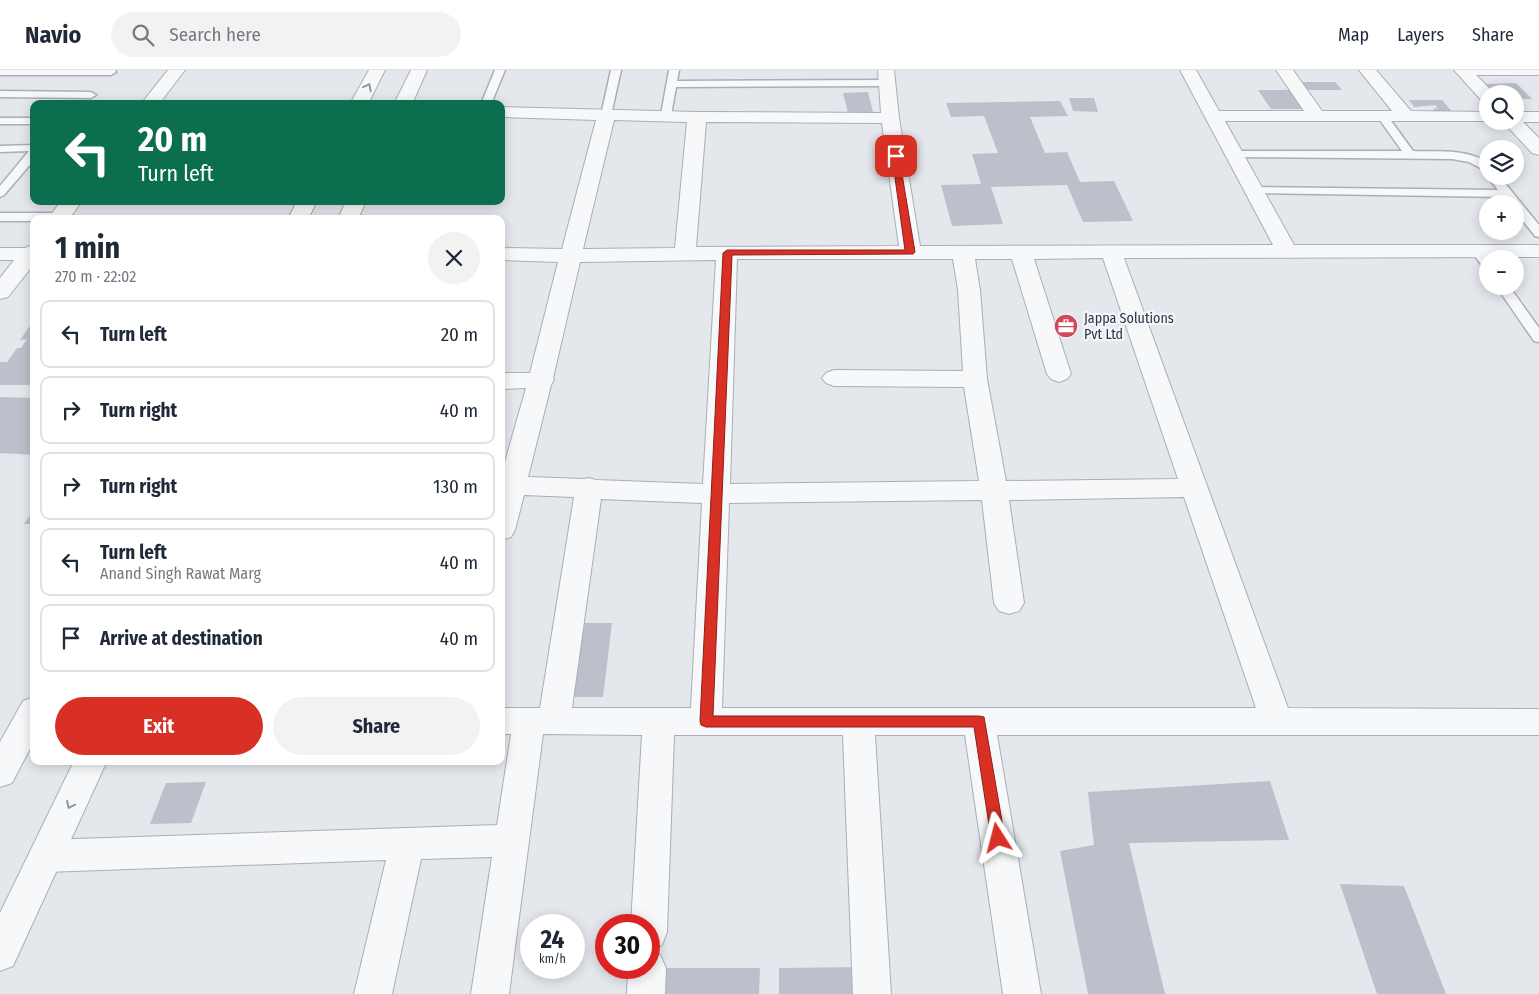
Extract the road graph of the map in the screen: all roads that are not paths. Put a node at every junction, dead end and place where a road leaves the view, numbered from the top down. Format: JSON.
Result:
{"nodes":[{"id":1,"x":177,"y":70,"type":"edge"},
{"id":2,"x":377,"y":70,"type":"edge"},
{"id":3,"x":418,"y":70,"type":"edge"},
{"id":4,"x":500,"y":70,"type":"edge"},
{"id":5,"x":616,"y":70,"type":"edge"},
{"id":6,"x":674,"y":70,"type":"edge"},
{"id":7,"x":724,"y":70,"type":"edge"},
{"id":8,"x":1188,"y":70,"type":"edge"},
{"id":9,"x":1284,"y":70,"type":"edge"},
{"id":10,"x":1367,"y":70,"type":"edge"},
{"id":11,"x":1462,"y":70,"type":"edge"},
{"id":12,"x":1539,"y":70,"type":"edge"},
{"id":13,"x":111,"y":71,"type":"edge"},
{"id":14,"x":0,"y":72,"type":"edge"},
{"id":15,"x":886,"y":77,"type":"edge"},
{"id":16,"x":672,"y":84,"type":"junction"},
{"id":17,"x":723,"y":84,"type":"junction"},
{"id":18,"x":1479,"y":88,"type":"edge"},
{"id":19,"x":93,"y":93,"type":"edge"},
{"id":20,"x":0,"y":94,"type":"edge"},
{"id":21,"x":153,"y":100,"type":"edge"},
{"id":22,"x":361,"y":100,"type":"edge"},
{"id":23,"x":405,"y":100,"type":"edge"},
{"id":24,"x":488,"y":100,"type":"edge"},
{"id":25,"x":505,"y":112,"type":"edge"},
{"id":26,"x":606,"y":115,"type":"junction"},
{"id":27,"x":666,"y":115,"type":"junction"},
{"id":28,"x":1213,"y":116,"type":"junction"},
{"id":29,"x":1316,"y":116,"type":"junction"},
{"id":30,"x":1382,"y":116,"type":"junction"},
{"id":31,"x":1405,"y":116,"type":"junction"},
{"id":32,"x":1479,"y":116,"type":"edge"},
{"id":33,"x":697,"y":117,"type":"junction"},
{"id":34,"x":1524,"y":117,"type":"edge"},
{"id":35,"x":1539,"y":117,"type":"edge"},
{"id":36,"x":890,"y":118,"type":"junction"},
{"id":37,"x":0,"y":121,"type":"edge"},
{"id":38,"x":30,"y":121,"type":"edge"},
{"id":39,"x":1520,"y":130,"type":"edge"},
{"id":40,"x":30,"y":148,"type":"edge"},
{"id":41,"x":1539,"y":149,"type":"edge"},
{"id":42,"x":2,"y":151,"type":"edge"},
{"id":43,"x":1234,"y":154,"type":"junction"},
{"id":44,"x":1410,"y":154,"type":"junction"},
{"id":45,"x":30,"y":158,"type":"edge"},
{"id":46,"x":1479,"y":161,"type":"edge"},
{"id":47,"x":1500,"y":185,"type":"edge"},
{"id":48,"x":1254,"y":190,"type":"junction"},
{"id":49,"x":0,"y":194,"type":"edge"},
{"id":50,"x":1508,"y":194,"type":"junction"},
{"id":51,"x":69,"y":205,"type":"edge"},
{"id":52,"x":61,"y":215,"type":"edge"},
{"id":53,"x":0,"y":217,"type":"edge"},
{"id":54,"x":30,"y":218,"type":"edge"},
{"id":55,"x":1539,"y":233,"type":"edge"},
{"id":56,"x":1287,"y":251,"type":"junction"},
{"id":57,"x":1539,"y":251,"type":"edge"},
{"id":58,"x":910,"y":252,"type":"junction"},
{"id":59,"x":963,"y":252,"type":"junction"},
{"id":60,"x":1021,"y":252,"type":"junction"},
{"id":61,"x":1110,"y":252,"type":"junction"},
{"id":62,"x":30,"y":253,"type":"edge"},
{"id":63,"x":727,"y":253,"type":"junction"},
{"id":64,"x":1524,"y":253,"type":"edge"},
{"id":65,"x":0,"y":254,"type":"edge"},
{"id":66,"x":505,"y":254,"type":"edge"},
{"id":67,"x":686,"y":254,"type":"junction"},
{"id":68,"x":569,"y":256,"type":"junction"},
{"id":69,"x":30,"y":257,"type":"edge"},
{"id":70,"x":1479,"y":258,"type":"edge"},
{"id":71,"x":0,"y":292,"type":"edge"},
{"id":72,"x":1508,"y":295,"type":"edge"},
{"id":73,"x":1539,"y":338,"type":"edge"},
{"id":74,"x":1059,"y":374,"type":"dead end"},
{"id":75,"x":834,"y":378,"type":"dead end"},
{"id":76,"x":975,"y":379,"type":"junction"},
{"id":77,"x":542,"y":380,"type":"junction"},
{"id":78,"x":505,"y":381,"type":"edge"},
{"id":79,"x":508,"y":485,"type":"edge"},
{"id":80,"x":589,"y":487,"type":"junction"},
{"id":81,"x":1194,"y":488,"type":"junction"},
{"id":82,"x":994,"y":490,"type":"junction"},
{"id":83,"x":716,"y":494,"type":"junction"},
{"id":84,"x":505,"y":504,"type":"edge"},
{"id":85,"x":1009,"y":603,"type":"dead end"},
{"id":86,"x":30,"y":720,"type":"edge"},
{"id":87,"x":528,"y":721,"type":"edge"},
{"id":88,"x":659,"y":721,"type":"junction"},
{"id":89,"x":706,"y":721,"type":"junction"},
{"id":90,"x":858,"y":721,"type":"junction"},
{"id":91,"x":979,"y":721,"type":"junction"},
{"id":92,"x":1277,"y":722,"type":"junction"},
{"id":93,"x":1539,"y":722,"type":"edge"},
{"id":94,"x":89,"y":765,"type":"edge"},
{"id":95,"x":0,"y":773,"type":"edge"},
{"id":96,"x":511,"y":840,"type":"junction"},
{"id":97,"x":407,"y":843,"type":"junction"},
{"id":98,"x":46,"y":856,"type":"junction"},
{"id":99,"x":650,"y":914,"type":"edge"},
{"id":100,"x":0,"y":953,"type":"edge"},
{"id":101,"x":647,"y":979,"type":"edge"},
{"id":102,"x":373,"y":994,"type":"edge"},
{"id":103,"x":490,"y":994,"type":"edge"},
{"id":104,"x":646,"y":994,"type":"edge"},
{"id":105,"x":872,"y":994,"type":"edge"},
{"id":106,"x":1022,"y":994,"type":"edge"}],
"edges":[{"from":1,"to":21,"type":"street"},
{"from":22,"to":2,"type":"street","one_way":true},
{"from":3,"to":23,"type":"street"},
{"from":4,"to":24,"type":"lane"},
{"from":5,"to":26,"type":"lane"},
{"from":6,"to":16,"type":"lane"},
{"from":7,"to":17,"type":"lane"},
{"from":8,"to":28,"type":"street"},
{"from":9,"to":29,"type":"street"},
{"from":10,"to":31,"type":"street"},
{"from":11,"to":12,"type":"street"},
{"from":11,"to":18,"type":"street"},
{"from":13,"to":14,"type":"lane"},
{"from":13,"to":19,"type":"lane"},
{"from":15,"to":17,"type":"lane"},
{"from":15,"to":36,"type":"street"},
{"from":16,"to":17,"type":"lane"},
{"from":16,"to":27,"type":"lane"},
{"from":19,"to":20,"type":"lane"},
{"from":25,"to":26,"type":"street"},
{"from":26,"to":27,"type":"street"},
{"from":26,"to":68,"type":"street"},
{"from":27,"to":33,"type":"street"},
{"from":28,"to":29,"type":"street"},
{"from":28,"to":43,"type":"street"},
{"from":29,"to":30,"type":"street"},
{"from":30,"to":31,"type":"street"},
{"from":30,"to":44,"type":"lane"},
{"from":31,"to":32,"type":"street"},
{"from":33,"to":36,"type":"street"},
{"from":33,"to":67,"type":"street"},
{"from":34,"to":35,"type":"street"},
{"from":36,"to":58,"type":"street"},
{"from":37,"to":38,"type":"lane"},
{"from":39,"to":41,"type":"street"},
{"from":40,"to":42,"type":"lane"},
{"from":43,"to":44,"type":"lane"},
{"from":43,"to":48,"type":"street"},
{"from":44,"to":46,"type":"lane"},
{"from":45,"to":49,"type":"lane"},
{"from":47,"to":50,"type":"lane"},
{"from":48,"to":50,"type":"lane"},
{"from":48,"to":56,"type":"street"},
{"from":50,"to":55,"type":"lane"},
{"from":51,"to":52,"type":"street"},
{"from":53,"to":54,"type":"lane"},
{"from":56,"to":61,"type":"street"},
{"from":56,"to":70,"type":"street"},
{"from":57,"to":64,"type":"street"},
{"from":58,"to":59,"type":"street"},
{"from":58,"to":63,"type":"street"},
{"from":59,"to":60,"type":"street"},
{"from":59,"to":76,"type":"street"},
{"from":60,"to":61,"type":"street"},
{"from":60,"to":74,"type":"street"},
{"from":61,"to":81,"type":"street"},
{"from":62,"to":65,"type":"street"},
{"from":63,"to":67,"type":"street"},
{"from":63,"to":83,"type":"street"},
{"from":66,"to":68,"type":"street"},
{"from":67,"to":68,"type":"street"},
{"from":68,"to":77,"type":"street"},
{"from":69,"to":71,"type":"street"},
{"from":72,"to":73,"type":"lane"},
{"from":75,"to":76,"type":"street"},
{"from":76,"to":82,"type":"street"},
{"from":77,"to":78,"type":"street"},
{"from":77,"to":79,"type":"street"},
{"from":79,"to":80,"type":"street"},
{"from":79,"to":84,"type":"street"},
{"from":80,"to":83,"type":"street"},
{"from":80,"to":87,"type":"street"},
{"from":81,"to":82,"type":"street"},
{"from":81,"to":92,"type":"street"},
{"from":82,"to":83,"type":"street"},
{"from":82,"to":85,"type":"street"},
{"from":83,"to":89,"type":"street"},
{"from":86,"to":95,"type":"street"},
{"from":87,"to":88,"type":"street"},
{"from":87,"to":96,"type":"street"},
{"from":88,"to":89,"type":"street"},
{"from":88,"to":99,"type":"street"},
{"from":89,"to":90,"type":"street"},
{"from":90,"to":91,"type":"street"},
{"from":90,"to":105,"type":"street"},
{"from":91,"to":92,"type":"street"},
{"from":91,"to":106,"type":"street"},
{"from":92,"to":93,"type":"street"},
{"from":94,"to":98,"type":"street","one_way":true},
{"from":96,"to":97,"type":"street"},
{"from":96,"to":103,"type":"street"},
{"from":97,"to":98,"type":"street"},
{"from":97,"to":102,"type":"street"},
{"from":98,"to":100,"type":"street"},
{"from":101,"to":104,"type":"street"}]}
